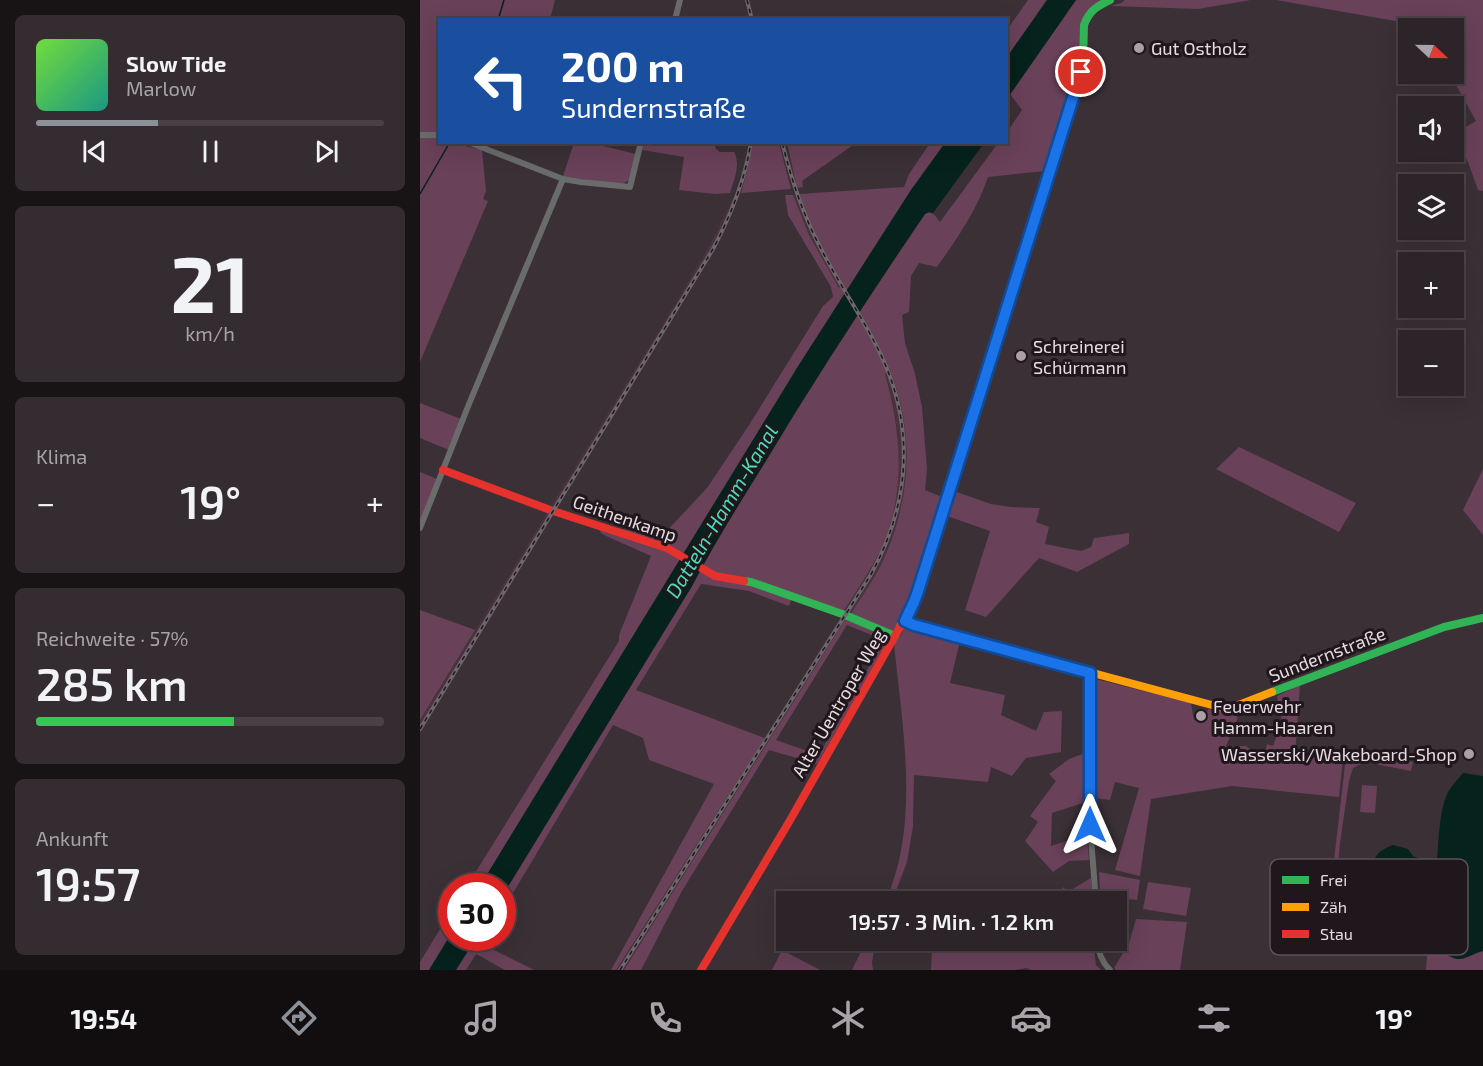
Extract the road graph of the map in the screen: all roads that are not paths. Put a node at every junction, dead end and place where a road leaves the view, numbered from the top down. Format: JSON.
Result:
{"nodes":[{"id":1,"x":680,"y":0,"type":"edge"},
{"id":2,"x":1110,"y":0,"type":"edge"},
{"id":3,"x":676,"y":18,"type":"edge"},
{"id":4,"x":420,"y":135,"type":"edge"},
{"id":5,"x":438,"y":135,"type":"edge"},
{"id":6,"x":473,"y":144,"type":"edge"},
{"id":7,"x":641,"y":144,"type":"edge"},
{"id":8,"x":563,"y":178,"type":"junction"},
{"id":9,"x":443,"y":470,"type":"junction"},
{"id":10,"x":420,"y":528,"type":"edge"},
{"id":11,"x":1483,"y":618,"type":"edge"},
{"id":12,"x":905,"y":621,"type":"junction"},
{"id":13,"x":895,"y":636,"type":"junction"},
{"id":14,"x":1090,"y":673,"type":"junction"},
{"id":15,"x":1095,"y":891,"type":"edge"},
{"id":16,"x":1099,"y":951,"type":"edge"},
{"id":17,"x":701,"y":970,"type":"edge"},
{"id":18,"x":1110,"y":970,"type":"edge"}],
"edges":[{"from":1,"to":3,"type":"street"},
{"from":2,"to":12,"type":"street","name":"Alter Uentroper Weg"},
{"from":4,"to":5,"type":"street"},
{"from":6,"to":8,"type":"street"},
{"from":7,"to":8,"type":"street"},
{"from":8,"to":9,"type":"street"},
{"from":9,"to":10,"type":"street"},
{"from":9,"to":13,"type":"street","name":"Geithenkamp"},
{"from":11,"to":14,"type":"street","name":"Sundernstraße"},
{"from":12,"to":13,"type":"street","name":"Alter Uentroper Weg"},
{"from":12,"to":14,"type":"street","name":"Sundernstraße"},
{"from":13,"to":17,"type":"street","name":"Alter Uentroper Weg"},
{"from":14,"to":15,"type":"street"},
{"from":16,"to":18,"type":"street"}]}
